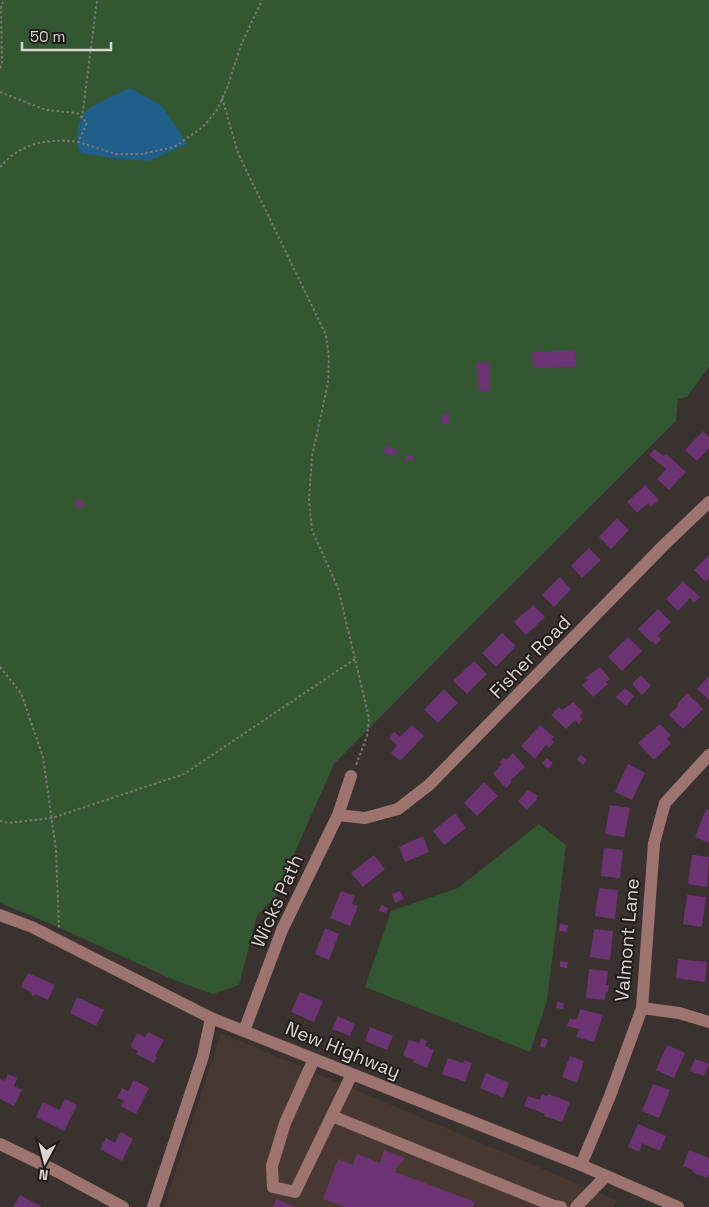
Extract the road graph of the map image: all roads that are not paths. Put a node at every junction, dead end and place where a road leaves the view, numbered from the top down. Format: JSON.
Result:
{"nodes":[{"id":1,"x":709,"y":502,"type":"edge"},
{"id":2,"x":709,"y":755,"type":"edge"},
{"id":3,"x":351,"y":776,"type":"road end"},
{"id":4,"x":338,"y":815,"type":"junction"},
{"id":5,"x":0,"y":915,"type":"edge"},
{"id":6,"x":642,"y":1008,"type":"junction"},
{"id":7,"x":211,"y":1018,"type":"junction"},
{"id":8,"x":709,"y":1022,"type":"edge"},
{"id":9,"x":244,"y":1031,"type":"junction"},
{"id":10,"x":314,"y":1059,"type":"junction"},
{"id":11,"x":352,"y":1074,"type":"junction"},
{"id":12,"x":332,"y":1116,"type":"junction"},
{"id":13,"x":0,"y":1144,"type":"edge"},
{"id":14,"x":581,"y":1165,"type":"junction"},
{"id":15,"x":606,"y":1176,"type":"junction"},
{"id":16,"x":123,"y":1207,"type":"edge"},
{"id":17,"x":154,"y":1207,"type":"edge"},
{"id":18,"x":561,"y":1207,"type":"edge"},
{"id":19,"x":576,"y":1207,"type":"edge"},
{"id":20,"x":678,"y":1207,"type":"edge"}],
"edges":[{"from":1,"to":4,"type":"street","name":"Fisher Road"},
{"from":2,"to":6,"type":"street","name":"Valmont Lane"},
{"from":3,"to":4,"type":"street","name":"Wicks Path"},
{"from":4,"to":9,"type":"street","name":"Wicks Path"},
{"from":5,"to":7,"type":"street","name":"New Highway"},
{"from":6,"to":8,"type":"street"},
{"from":6,"to":14,"type":"street","name":"Valmont Lane"},
{"from":7,"to":9,"type":"street","name":"New Highway"},
{"from":7,"to":17,"type":"street"},
{"from":9,"to":10,"type":"street","name":"New Highway"},
{"from":10,"to":11,"type":"street","name":"New Highway"},
{"from":10,"to":12,"type":"street"},
{"from":11,"to":12,"type":"street"},
{"from":11,"to":14,"type":"street","name":"New Highway"},
{"from":12,"to":18,"type":"street"},
{"from":13,"to":16,"type":"street"},
{"from":14,"to":15,"type":"street","name":"New Highway"},
{"from":15,"to":19,"type":"street"},
{"from":15,"to":20,"type":"street","name":"New Highway"}]}
